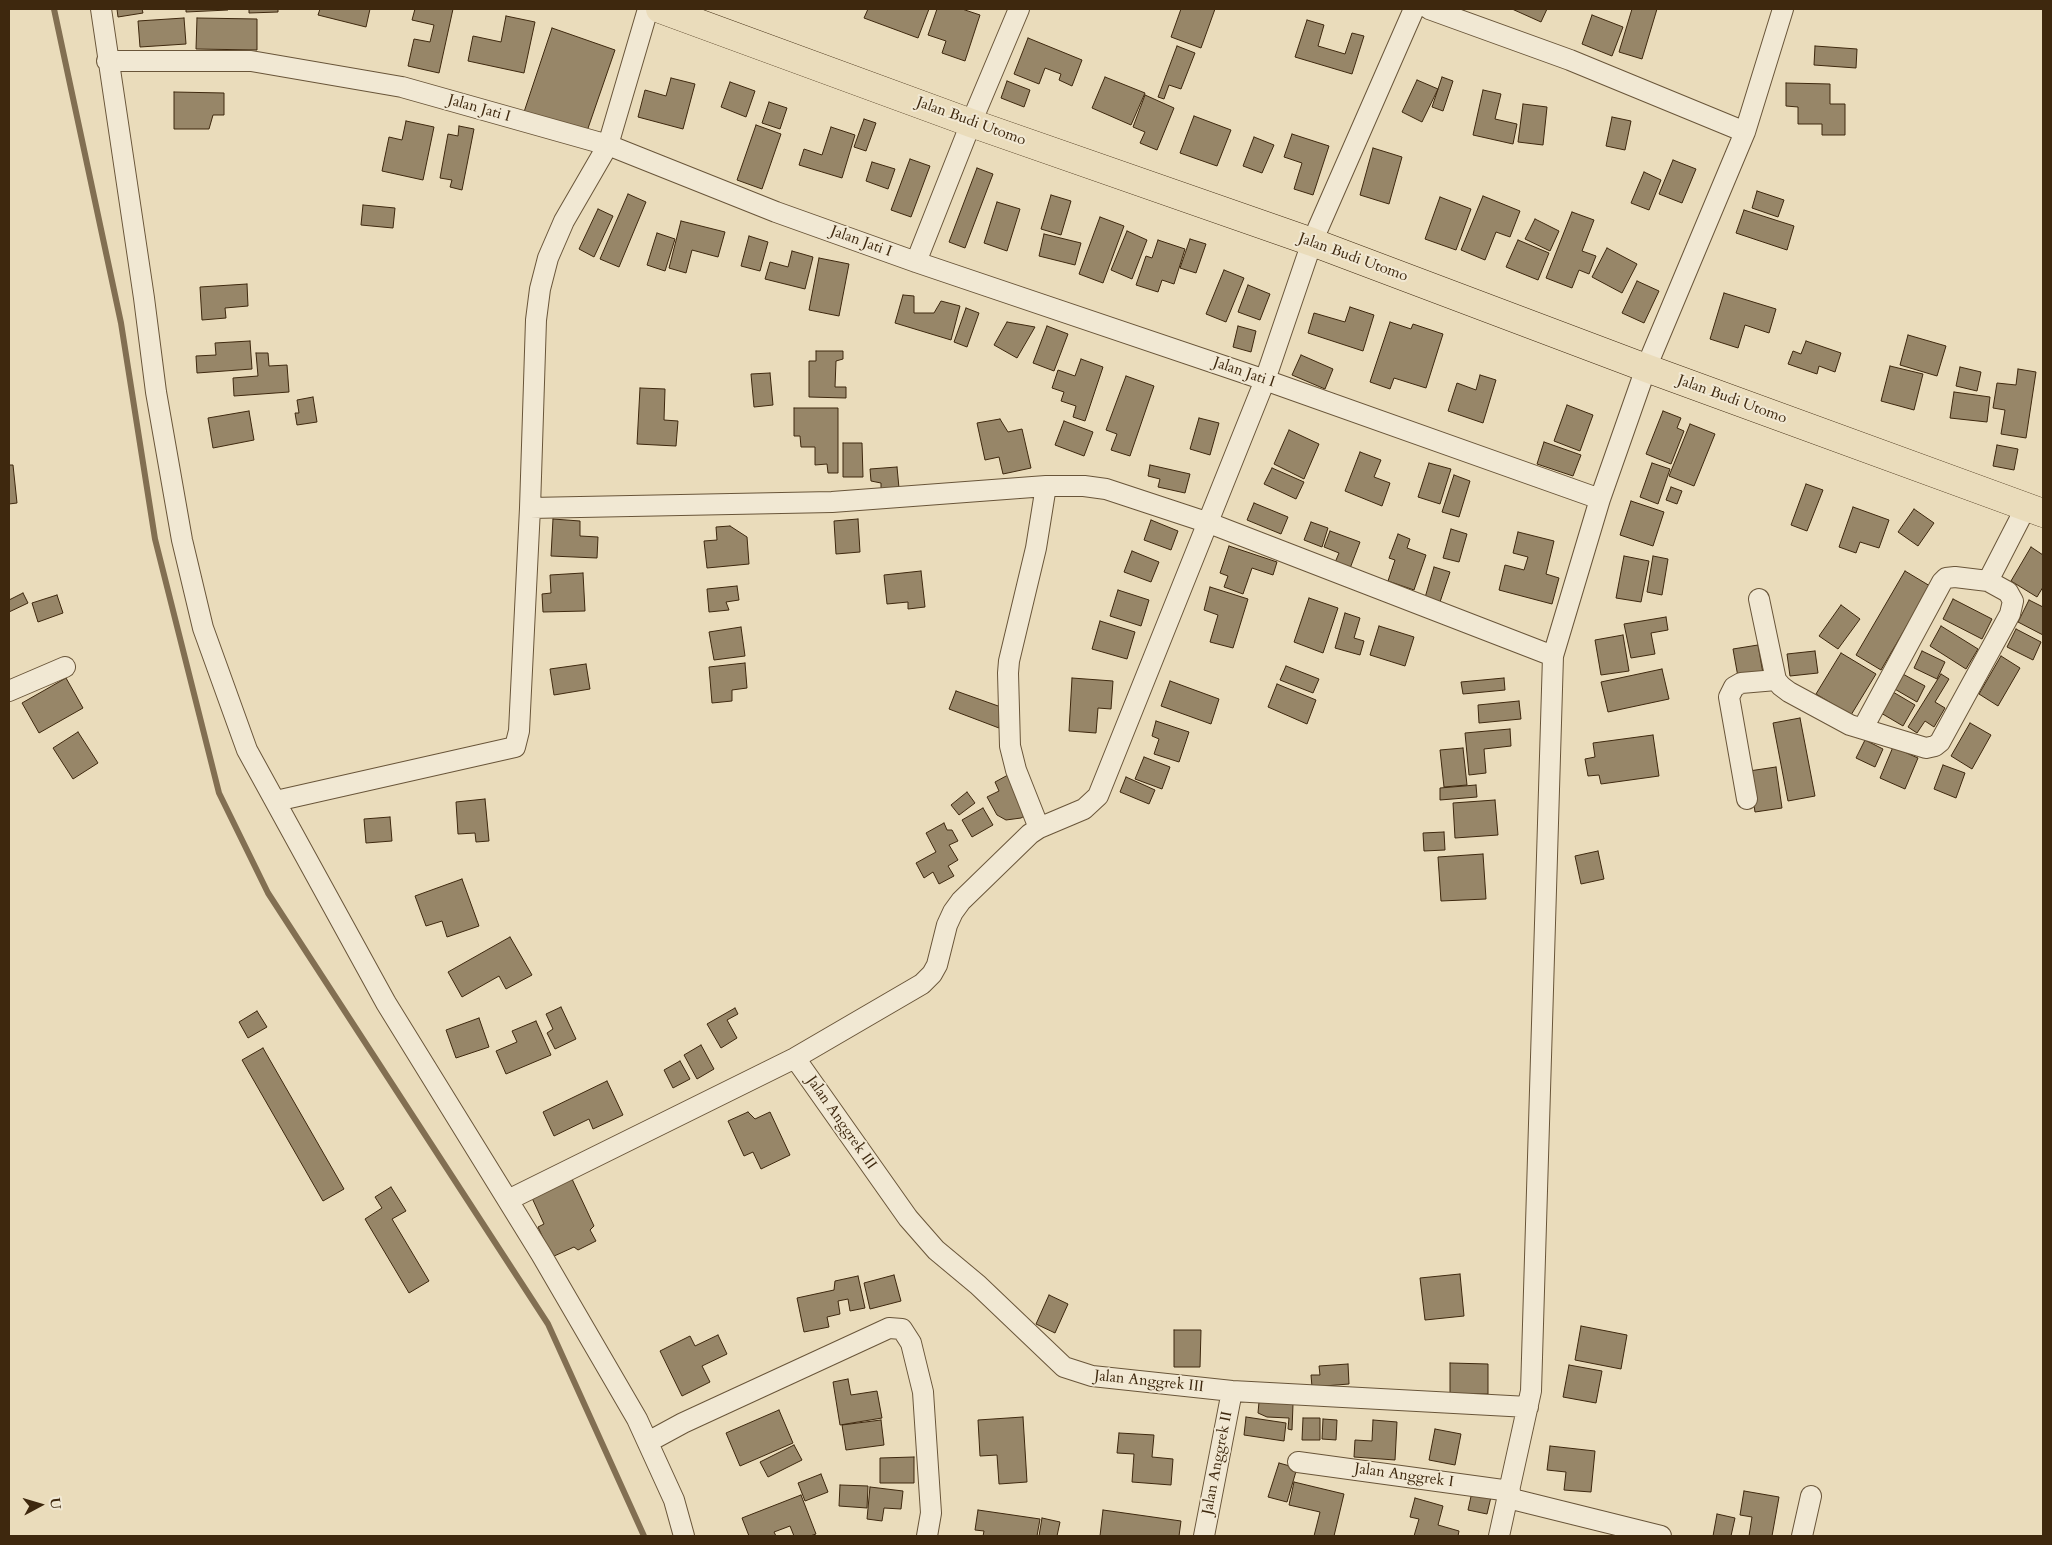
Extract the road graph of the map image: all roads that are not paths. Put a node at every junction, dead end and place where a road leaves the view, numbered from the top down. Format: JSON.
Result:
{"nodes":[{"id":1,"x":100,"y":9,"type":"edge"},
{"id":2,"x":648,"y":9,"type":"edge"},
{"id":3,"x":660,"y":9,"type":"edge"},
{"id":4,"x":1020,"y":9,"type":"edge"},
{"id":5,"x":1414,"y":9,"type":"edge"},
{"id":6,"x":1429,"y":9,"type":"edge"},
{"id":7,"x":1783,"y":9,"type":"edge"},
{"id":8,"x":107,"y":61,"type":"junction"},
{"id":9,"x":971,"y":122,"type":"junction"},
{"id":10,"x":1745,"y":132,"type":"junction"},
{"id":11,"x":608,"y":145,"type":"junction"},
{"id":12,"x":1312,"y":242,"type":"junction"},
{"id":13,"x":916,"y":262,"type":"junction"},
{"id":14,"x":1646,"y":368,"type":"junction"},
{"id":15,"x":1265,"y":380,"type":"junction"},
{"id":16,"x":1046,"y":486,"type":"junction"},
{"id":17,"x":1600,"y":499,"type":"junction"},
{"id":18,"x":530,"y":508,"type":"junction"},
{"id":19,"x":2034,"y":510,"type":"edge"},
{"id":20,"x":1209,"y":524,"type":"junction"},
{"id":21,"x":1988,"y":581,"type":"junction"},
{"id":22,"x":1759,"y":599,"type":"dead end"},
{"id":23,"x":1553,"y":656,"type":"junction"},
{"id":24,"x":65,"y":668,"type":"dead end"},
{"id":25,"x":1776,"y":680,"type":"junction"},
{"id":26,"x":9,"y":691,"type":"edge"},
{"id":27,"x":1862,"y":728,"type":"junction"},
{"id":28,"x":1747,"y":799,"type":"dead end"},
{"id":29,"x":276,"y":801,"type":"junction"},
{"id":30,"x":1039,"y":828,"type":"junction"},
{"id":31,"x":795,"y":1058,"type":"junction"},
{"id":32,"x":508,"y":1200,"type":"junction"},
{"id":33,"x":1232,"y":1391,"type":"junction"},
{"id":34,"x":1528,"y":1407,"type":"junction"},
{"id":35,"x":648,"y":1442,"type":"junction"},
{"id":36,"x":1298,"y":1462,"type":"dead end"},
{"id":37,"x":1509,"y":1494,"type":"junction"},
{"id":38,"x":1811,"y":1496,"type":"dead end"},
{"id":39,"x":684,"y":1536,"type":"edge"},
{"id":40,"x":928,"y":1536,"type":"edge"},
{"id":41,"x":1204,"y":1536,"type":"edge"},
{"id":42,"x":1500,"y":1536,"type":"edge"},
{"id":43,"x":1661,"y":1536,"type":"edge"},
{"id":44,"x":1802,"y":1536,"type":"edge"}],
"edges":[{"from":1,"to":8,"type":"street"},
{"from":2,"to":11,"type":"street"},
{"from":3,"to":9,"type":"main road","name":"Jalan Budi Utomo"},
{"from":4,"to":9,"type":"street"},
{"from":5,"to":12,"type":"street"},
{"from":6,"to":10,"type":"street"},
{"from":7,"to":10,"type":"street"},
{"from":8,"to":11,"type":"street","name":"Jalan Jati I"},
{"from":8,"to":29,"type":"street"},
{"from":9,"to":12,"type":"main road","name":"Jalan Budi Utomo"},
{"from":9,"to":13,"type":"street"},
{"from":10,"to":14,"type":"street"},
{"from":11,"to":13,"type":"street","name":"Jalan Jati I"},
{"from":11,"to":18,"type":"street"},
{"from":12,"to":14,"type":"main road","name":"Jalan Budi Utomo"},
{"from":12,"to":15,"type":"street"},
{"from":13,"to":15,"type":"street","name":"Jalan Jati I"},
{"from":14,"to":17,"type":"street"},
{"from":14,"to":19,"type":"main road","name":"Jalan Budi Utomo"},
{"from":15,"to":17,"type":"street","name":"Jalan Jati I"},
{"from":15,"to":20,"type":"street"},
{"from":16,"to":18,"type":"street"},
{"from":16,"to":20,"type":"street"},
{"from":16,"to":30,"type":"street"},
{"from":17,"to":23,"type":"street"},
{"from":18,"to":29,"type":"street"},
{"from":19,"to":21,"type":"street"},
{"from":20,"to":23,"type":"street"},
{"from":20,"to":30,"type":"street"},
{"from":21,"to":27,"type":"street"},
{"from":21,"to":27,"type":"street"},
{"from":22,"to":25,"type":"street"},
{"from":23,"to":34,"type":"street"},
{"from":24,"to":26,"type":"street"},
{"from":25,"to":27,"type":"street"},
{"from":25,"to":28,"type":"street"},
{"from":29,"to":32,"type":"street"},
{"from":30,"to":31,"type":"street"},
{"from":31,"to":32,"type":"street"},
{"from":31,"to":33,"type":"street","name":"Jalan Anggrek III"},
{"from":32,"to":35,"type":"street"},
{"from":33,"to":34,"type":"street","name":"Jalan Anggrek III"},
{"from":33,"to":41,"type":"street","name":"Jalan Anggrek II"},
{"from":34,"to":37,"type":"street"},
{"from":35,"to":39,"type":"street"},
{"from":35,"to":40,"type":"street"},
{"from":36,"to":37,"type":"street","name":"Jalan Anggrek I"},
{"from":37,"to":42,"type":"street"},
{"from":37,"to":43,"type":"street","name":"Jalan Anggrek I"},
{"from":38,"to":44,"type":"street"}]}
